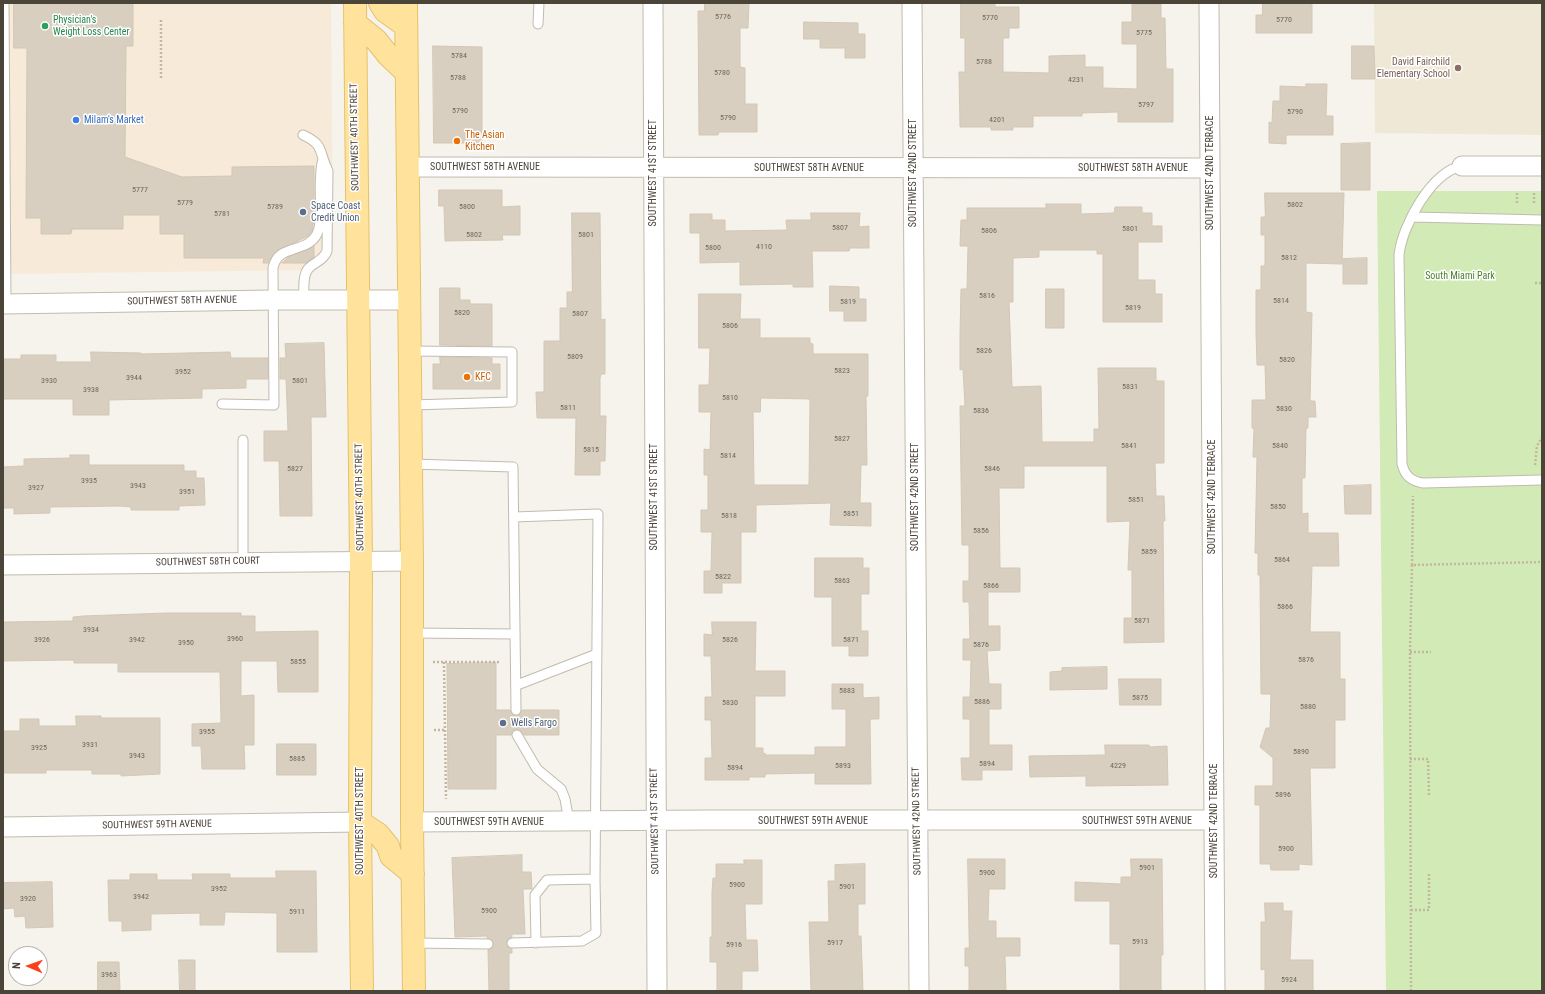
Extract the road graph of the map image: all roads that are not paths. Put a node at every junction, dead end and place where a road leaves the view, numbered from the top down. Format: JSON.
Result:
{"nodes":[{"id":1,"x":4,"y":3,"type":"edge"},
{"id":2,"x":380,"y":3,"type":"edge"},
{"id":3,"x":406,"y":3,"type":"edge"},
{"id":4,"x":539,"y":3,"type":"edge"},
{"id":5,"x":653,"y":3,"type":"edge"},
{"id":6,"x":912,"y":3,"type":"edge"},
{"id":7,"x":1209,"y":3,"type":"edge"},
{"id":8,"x":355,"y":13,"type":"edge"},
{"id":9,"x":538,"y":24,"type":"dead end"},
{"id":10,"x":406,"y":26,"type":"junction"},
{"id":11,"x":407,"y":73,"type":"junction"},
{"id":12,"x":303,"y":135,"type":"dead end"},
{"id":13,"x":323,"y":160,"type":"junction"},
{"id":14,"x":1462,"y":166,"type":"joint"},
{"id":15,"x":1542,"y":166,"type":"edge"},
{"id":16,"x":408,"y":167,"type":"junction"},
{"id":17,"x":653,"y":167,"type":"junction"},
{"id":18,"x":912,"y":168,"type":"junction"},
{"id":19,"x":1210,"y":168,"type":"junction"},
{"id":20,"x":1413,"y":217,"type":"junction"},
{"id":21,"x":1542,"y":220,"type":"edge"},
{"id":22,"x":274,"y":300,"type":"junction"},
{"id":23,"x":304,"y":300,"type":"junction"},
{"id":24,"x":410,"y":300,"type":"junction"},
{"id":25,"x":358,"y":301,"type":"junction"},
{"id":26,"x":5,"y":304,"type":"edge"},
{"id":27,"x":410,"y":351,"type":"junction"},
{"id":28,"x":222,"y":404,"type":"dead end"},
{"id":29,"x":411,"y":405,"type":"junction"},
{"id":30,"x":243,"y":440,"type":"dead end"},
{"id":31,"x":412,"y":464,"type":"junction"},
{"id":32,"x":1542,"y":480,"type":"edge"},
{"id":33,"x":514,"y":517,"type":"junction"},
{"id":34,"x":361,"y":561,"type":"junction"},
{"id":35,"x":412,"y":561,"type":"junction"},
{"id":36,"x":244,"y":562,"type":"junction"},
{"id":37,"x":3,"y":565,"type":"edge"},
{"id":38,"x":412,"y":633,"type":"junction"},
{"id":39,"x":515,"y":634,"type":"junction"},
{"id":40,"x":597,"y":654,"type":"junction"},
{"id":41,"x":517,"y":684,"type":"junction"},
{"id":42,"x":516,"y":710,"type":"dead end"},
{"id":43,"x":517,"y":735,"type":"dead end"},
{"id":44,"x":1214,"y":820,"type":"junction"},
{"id":45,"x":597,"y":821,"type":"junction"},
{"id":46,"x":656,"y":821,"type":"junction"},
{"id":47,"x":917,"y":821,"type":"junction"},
{"id":48,"x":360,"y":822,"type":"junction"},
{"id":49,"x":412,"y":822,"type":"junction"},
{"id":50,"x":568,"y":822,"type":"junction"},
{"id":51,"x":3,"y":827,"type":"edge"},
{"id":52,"x":413,"y":874,"type":"junction"},
{"id":53,"x":595,"y":879,"type":"junction"},
{"id":54,"x":413,"y":943,"type":"junction"},
{"id":55,"x":512,"y":943,"type":"dead end"},
{"id":56,"x":536,"y":943,"type":"junction"},
{"id":57,"x":488,"y":944,"type":"dead end"},
{"id":58,"x":362,"y":991,"type":"edge"},
{"id":59,"x":414,"y":991,"type":"edge"},
{"id":60,"x":657,"y":991,"type":"edge"},
{"id":61,"x":919,"y":991,"type":"edge"},
{"id":62,"x":1215,"y":991,"type":"edge"}],
"edges":[{"from":1,"to":26,"type":"lane"},
{"from":2,"to":10,"type":"main road"},
{"from":3,"to":10,"type":"main road"},
{"from":4,"to":9,"type":"lane"},
{"from":5,"to":17,"type":"street","name":"SOUTHWEST 41ST STREET"},
{"from":6,"to":18,"type":"street","name":"SOUTHWEST 42ND STREET"},
{"from":7,"to":19,"type":"street","name":"SOUTHWEST 42ND TERRACE"},
{"from":8,"to":11,"type":"main road"},
{"from":8,"to":25,"type":"main road","name":"SOUTHWEST 40TH STREET"},
{"from":10,"to":11,"type":"main road"},
{"from":11,"to":16,"type":"main road"},
{"from":12,"to":13,"type":"lane"},
{"from":13,"to":22,"type":"lane"},
{"from":13,"to":23,"type":"lane"},
{"from":14,"to":15,"type":"street"},
{"from":14,"to":20,"type":"lane"},
{"from":16,"to":17,"type":"street","name":"SOUTHWEST 58TH AVENUE"},
{"from":16,"to":24,"type":"main road"},
{"from":17,"to":18,"type":"street","name":"SOUTHWEST 58TH AVENUE"},
{"from":17,"to":46,"type":"street","name":"SOUTHWEST 41ST STREET"},
{"from":18,"to":19,"type":"street","name":"SOUTHWEST 58TH AVENUE"},
{"from":18,"to":47,"type":"street","name":"SOUTHWEST 42ND STREET"},
{"from":19,"to":44,"type":"street","name":"SOUTHWEST 42ND TERRACE"},
{"from":20,"to":21,"type":"lane"},
{"from":20,"to":32,"type":"lane"},
{"from":22,"to":23,"type":"street","name":"SOUTHWEST 58TH AVENUE"},
{"from":22,"to":26,"type":"street","name":"SOUTHWEST 58TH AVENUE"},
{"from":22,"to":28,"type":"lane"},
{"from":23,"to":25,"type":"street","name":"SOUTHWEST 58TH AVENUE"},
{"from":24,"to":25,"type":"street","name":"SOUTHWEST 58TH AVENUE"},
{"from":24,"to":27,"type":"main road"},
{"from":25,"to":34,"type":"main road","name":"SOUTHWEST 40TH STREET"},
{"from":27,"to":29,"type":"main road"},
{"from":27,"to":29,"type":"lane"},
{"from":29,"to":31,"type":"main road"},
{"from":30,"to":36,"type":"lane"},
{"from":31,"to":33,"type":"lane"},
{"from":31,"to":35,"type":"main road"},
{"from":33,"to":39,"type":"lane"},
{"from":33,"to":40,"type":"lane"},
{"from":34,"to":35,"type":"street","name":"SOUTHWEST 58TH COURT"},
{"from":34,"to":36,"type":"street","name":"SOUTHWEST 58TH COURT"},
{"from":34,"to":48,"type":"main road","name":"SOUTHWEST 40TH STREET"},
{"from":35,"to":38,"type":"main road"},
{"from":36,"to":37,"type":"street","name":"SOUTHWEST 58TH COURT"},
{"from":38,"to":39,"type":"lane"},
{"from":38,"to":49,"type":"main road"},
{"from":39,"to":41,"type":"lane"},
{"from":40,"to":41,"type":"lane"},
{"from":40,"to":45,"type":"lane"},
{"from":41,"to":42,"type":"lane"},
{"from":43,"to":50,"type":"lane"},
{"from":44,"to":47,"type":"street","name":"SOUTHWEST 59TH AVENUE"},
{"from":44,"to":62,"type":"street","name":"SOUTHWEST 42ND TERRACE"},
{"from":45,"to":46,"type":"street","name":"SOUTHWEST 59TH AVENUE"},
{"from":45,"to":50,"type":"street","name":"SOUTHWEST 59TH AVENUE"},
{"from":45,"to":53,"type":"lane"},
{"from":46,"to":47,"type":"street","name":"SOUTHWEST 59TH AVENUE"},
{"from":46,"to":60,"type":"street","name":"SOUTHWEST 41ST STREET"},
{"from":47,"to":61,"type":"street","name":"SOUTHWEST 42ND STREET"},
{"from":48,"to":51,"type":"street","name":"SOUTHWEST 59TH AVENUE"},
{"from":48,"to":52,"type":"main road"},
{"from":48,"to":58,"type":"main road","name":"SOUTHWEST 40TH STREET"},
{"from":49,"to":50,"type":"street","name":"SOUTHWEST 59TH AVENUE"},
{"from":49,"to":52,"type":"main road"},
{"from":52,"to":54,"type":"main road"},
{"from":53,"to":56,"type":"lane"},
{"from":53,"to":56,"type":"lane"},
{"from":54,"to":57,"type":"lane"},
{"from":54,"to":59,"type":"main road"},
{"from":55,"to":56,"type":"lane"}]}
